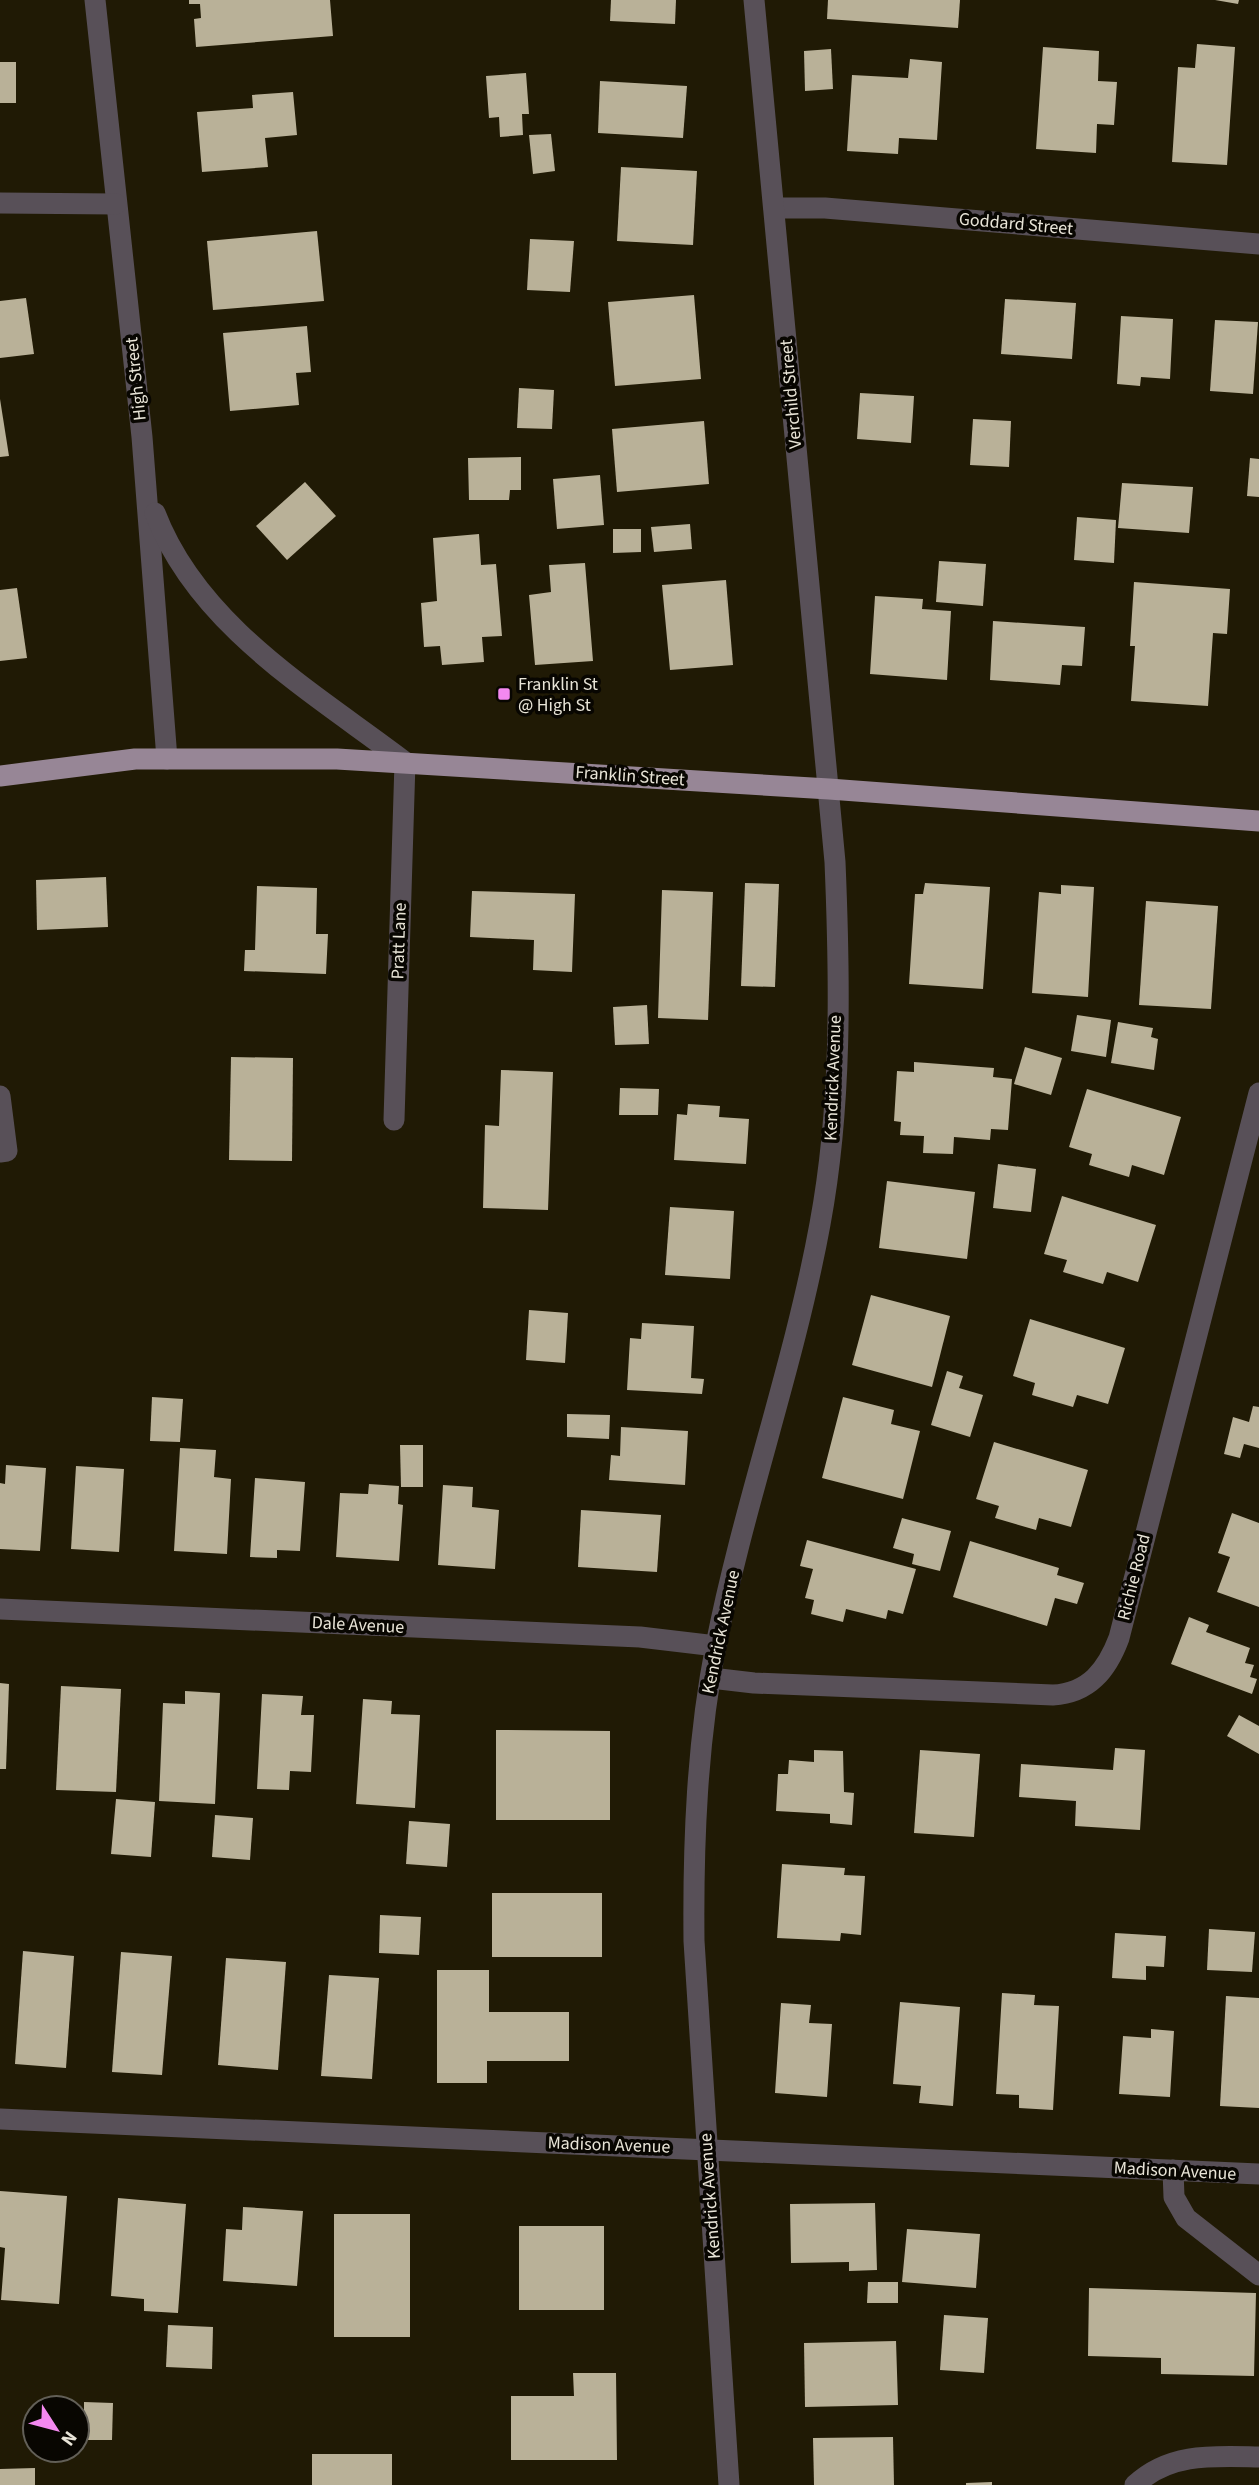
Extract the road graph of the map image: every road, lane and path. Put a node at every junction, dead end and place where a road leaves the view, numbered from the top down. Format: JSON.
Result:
{"nodes":[{"id":1,"x":96,"y":0,"type":"edge"},
{"id":2,"x":754,"y":0,"type":"edge"},
{"id":3,"x":0,"y":203,"type":"edge"},
{"id":4,"x":116,"y":204,"type":"junction"},
{"id":5,"x":774,"y":208,"type":"junction"},
{"id":6,"x":1259,"y":244,"type":"edge"},
{"id":7,"x":147,"y":491,"type":"junction"},
{"id":8,"x":167,"y":759,"type":"junction"},
{"id":9,"x":405,"y":762,"type":"junction"},
{"id":10,"x":0,"y":776,"type":"edge"},
{"id":11,"x":829,"y":789,"type":"junction"},
{"id":12,"x":1259,"y":821,"type":"edge"},
{"id":13,"x":1259,"y":1093,"type":"edge"},
{"id":14,"x":0,"y":1096,"type":"edge"},
{"id":15,"x":394,"y":1120,"type":"dead end"},
{"id":16,"x":0,"y":1152,"type":"edge"},
{"id":17,"x":0,"y":1609,"type":"edge"},
{"id":18,"x":716,"y":1646,"type":"junction"},
{"id":19,"x":710,"y":1678,"type":"junction"},
{"id":20,"x":0,"y":2119,"type":"edge"},
{"id":21,"x":707,"y":2150,"type":"junction"},
{"id":22,"x":1173,"y":2170,"type":"junction"},
{"id":23,"x":1259,"y":2174,"type":"edge"},
{"id":24,"x":1259,"y":2275,"type":"edge"},
{"id":25,"x":1259,"y":2456,"type":"edge"},
{"id":26,"x":729,"y":2485,"type":"edge"},
{"id":27,"x":1135,"y":2485,"type":"edge"}],
"edges":[{"from":1,"to":4,"type":"street","name":"High Street"},
{"from":2,"to":5,"type":"street","name":"Verchild Street"},
{"from":3,"to":4,"type":"street"},
{"from":4,"to":7,"type":"street","name":"High Street"},
{"from":5,"to":6,"type":"street","name":"Goddard Street"},
{"from":5,"to":11,"type":"street","name":"Verchild Street"},
{"from":7,"to":8,"type":"street","name":"High Street"},
{"from":7,"to":9,"type":"street"},
{"from":8,"to":9,"type":"main road","name":"Franklin Street"},
{"from":8,"to":10,"type":"main road","name":"Franklin Street"},
{"from":9,"to":11,"type":"main road","name":"Franklin Street"},
{"from":9,"to":15,"type":"street","name":"Pratt Lane"},
{"from":11,"to":12,"type":"main road","name":"Franklin Street"},
{"from":11,"to":18,"type":"street","name":"Kendrick Avenue"},
{"from":13,"to":19,"type":"street","name":"Richie Road"},
{"from":14,"to":16,"type":"street"},
{"from":17,"to":18,"type":"street","name":"Dale Avenue"},
{"from":18,"to":19,"type":"street","name":"Kendrick Avenue"},
{"from":19,"to":21,"type":"street","name":"Kendrick Avenue"},
{"from":20,"to":21,"type":"street","name":"Madison Avenue"},
{"from":21,"to":22,"type":"street","name":"Madison Avenue"},
{"from":21,"to":26,"type":"street","name":"Kendrick Avenue"},
{"from":22,"to":23,"type":"street","name":"Madison Avenue"},
{"from":22,"to":24,"type":"street"},
{"from":25,"to":27,"type":"street"}]}
